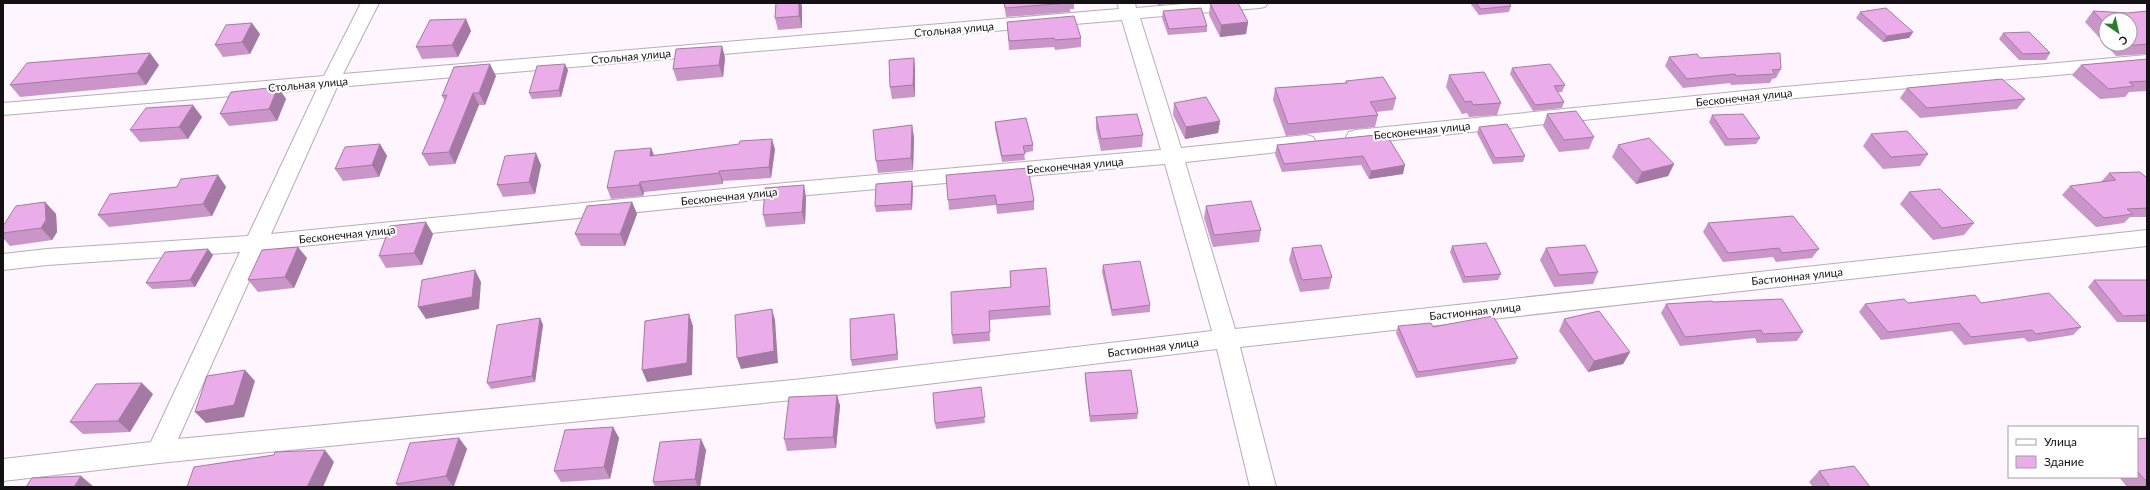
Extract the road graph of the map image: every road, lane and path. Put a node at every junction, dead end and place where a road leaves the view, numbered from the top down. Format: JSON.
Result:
{"nodes":[{"id":1,"x":370,"y":3,"type":"edge"},
{"id":2,"x":1259,"y":3,"type":"edge"},
{"id":3,"x":1127,"y":8,"type":"edge"},
{"id":4,"x":2147,"y":60,"type":"edge"},
{"id":5,"x":330,"y":82,"type":"junction"},
{"id":6,"x":3,"y":109,"type":"edge"},
{"id":7,"x":1174,"y":156,"type":"junction"},
{"id":8,"x":2147,"y":238,"type":"edge"},
{"id":9,"x":256,"y":243,"type":"junction"},
{"id":10,"x":3,"y":262,"type":"edge"},
{"id":11,"x":1226,"y":339,"type":"junction"},
{"id":12,"x":160,"y":452,"type":"junction"},
{"id":13,"x":3,"y":470,"type":"edge"},
{"id":14,"x":1263,"y":487,"type":"edge"}],
"edges":[{"from":1,"to":5,"type":"street"},
{"from":2,"to":3,"type":"street","name":"Стольная улица"},
{"from":3,"to":5,"type":"street","name":"Стольная улица"},
{"from":3,"to":7,"type":"street"},
{"from":4,"to":7,"type":"street","name":"Бесконечная улица"},
{"from":5,"to":6,"type":"street","name":"Стольная улица"},
{"from":5,"to":9,"type":"street"},
{"from":7,"to":9,"type":"street","name":"Бесконечная улица"},
{"from":7,"to":11,"type":"street"},
{"from":8,"to":11,"type":"street","name":"Бастионная улица"},
{"from":9,"to":10,"type":"street","name":"Бесконечная улица"},
{"from":9,"to":12,"type":"street"},
{"from":11,"to":12,"type":"street","name":"Бастионная улица"},
{"from":11,"to":14,"type":"street"},
{"from":12,"to":13,"type":"street","name":"Бастионная улица"}]}
